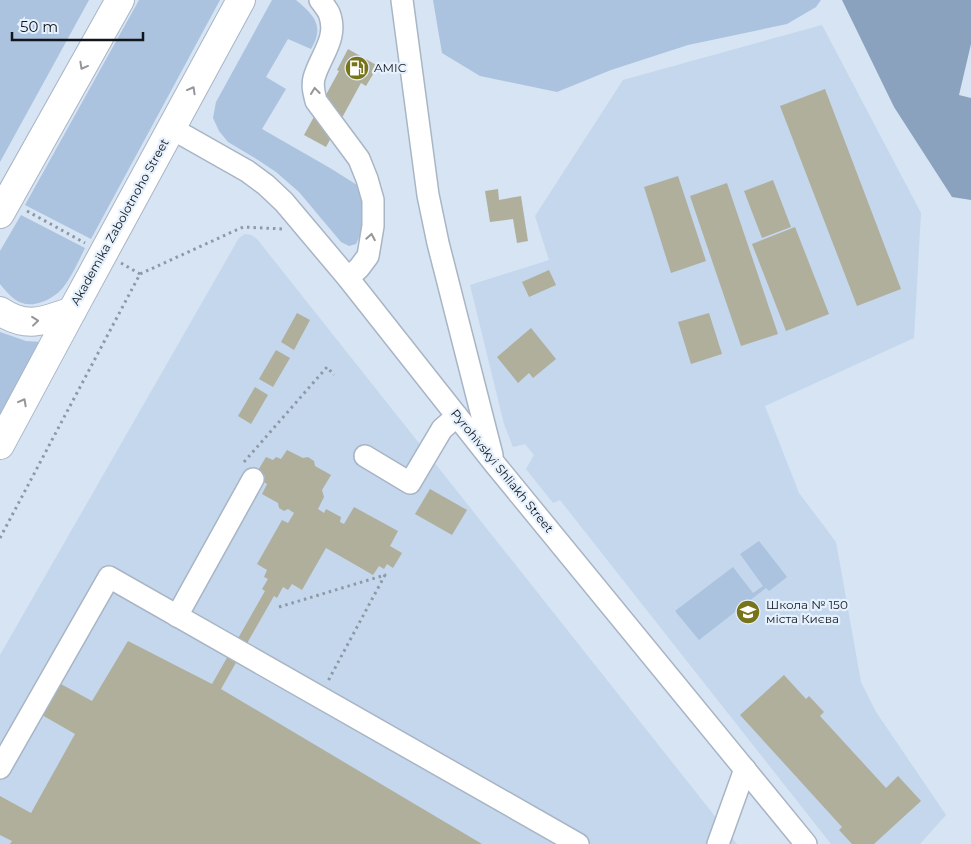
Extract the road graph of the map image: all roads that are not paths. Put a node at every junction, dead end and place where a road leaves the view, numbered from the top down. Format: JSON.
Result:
{"nodes":[{"id":1,"x":120,"y":0,"type":"edge"},
{"id":2,"x":241,"y":0,"type":"edge"},
{"id":3,"x":320,"y":0,"type":"edge"},
{"id":4,"x":402,"y":0,"type":"edge"},
{"id":5,"x":171,"y":128,"type":"junction"},
{"id":6,"x":4,"y":208,"type":"edge"},
{"id":7,"x":348,"y":278,"type":"junction"},
{"id":8,"x":0,"y":311,"type":"edge"},
{"id":9,"x":72,"y":311,"type":"junction"},
{"id":10,"x":458,"y":416,"type":"junction"},
{"id":11,"x":0,"y":445,"type":"edge"},
{"id":12,"x":364,"y":456,"type":"dead end"},
{"id":13,"x":494,"y":463,"type":"junction"},
{"id":14,"x":253,"y":479,"type":"road end"},
{"id":15,"x":177,"y":616,"type":"junction"},
{"id":16,"x":0,"y":768,"type":"edge"},
{"id":17,"x":745,"y":769,"type":"junction"},
{"id":18,"x":578,"y":844,"type":"edge"},
{"id":19,"x":718,"y":844,"type":"edge"},
{"id":20,"x":806,"y":844,"type":"edge"}],
"edges":[{"from":1,"to":6,"type":"highway","one_way":true},
{"from":5,"to":2,"type":"highway","name":"Akademika Zabolotnoho Street","one_way":true},
{"from":7,"to":3,"type":"street","one_way":true},
{"from":4,"to":13,"type":"street"},
{"from":5,"to":7,"type":"street","name":"Pyrohivskyi Shliakh Street"},
{"from":5,"to":9,"type":"highway","name":"Akademika Zabolotnoho Street"},
{"from":7,"to":10,"type":"street","name":"Pyrohivskyi Shliakh Street"},
{"from":8,"to":9,"type":"highway","one_way":true},
{"from":11,"to":9,"type":"highway","name":"Akademika Zabolotnoho Street","one_way":true},
{"from":10,"to":12,"type":"street"},
{"from":10,"to":13,"type":"street","name":"Pyrohivskyi Shliakh Street"},
{"from":13,"to":17,"type":"street","name":"Pyrohivskyi Shliakh Street"},
{"from":14,"to":15,"type":"street"},
{"from":15,"to":16,"type":"street"},
{"from":15,"to":18,"type":"street"},
{"from":17,"to":19,"type":"street"},
{"from":17,"to":20,"type":"street","name":"Pyrohivskyi Shliakh Street"}]}
